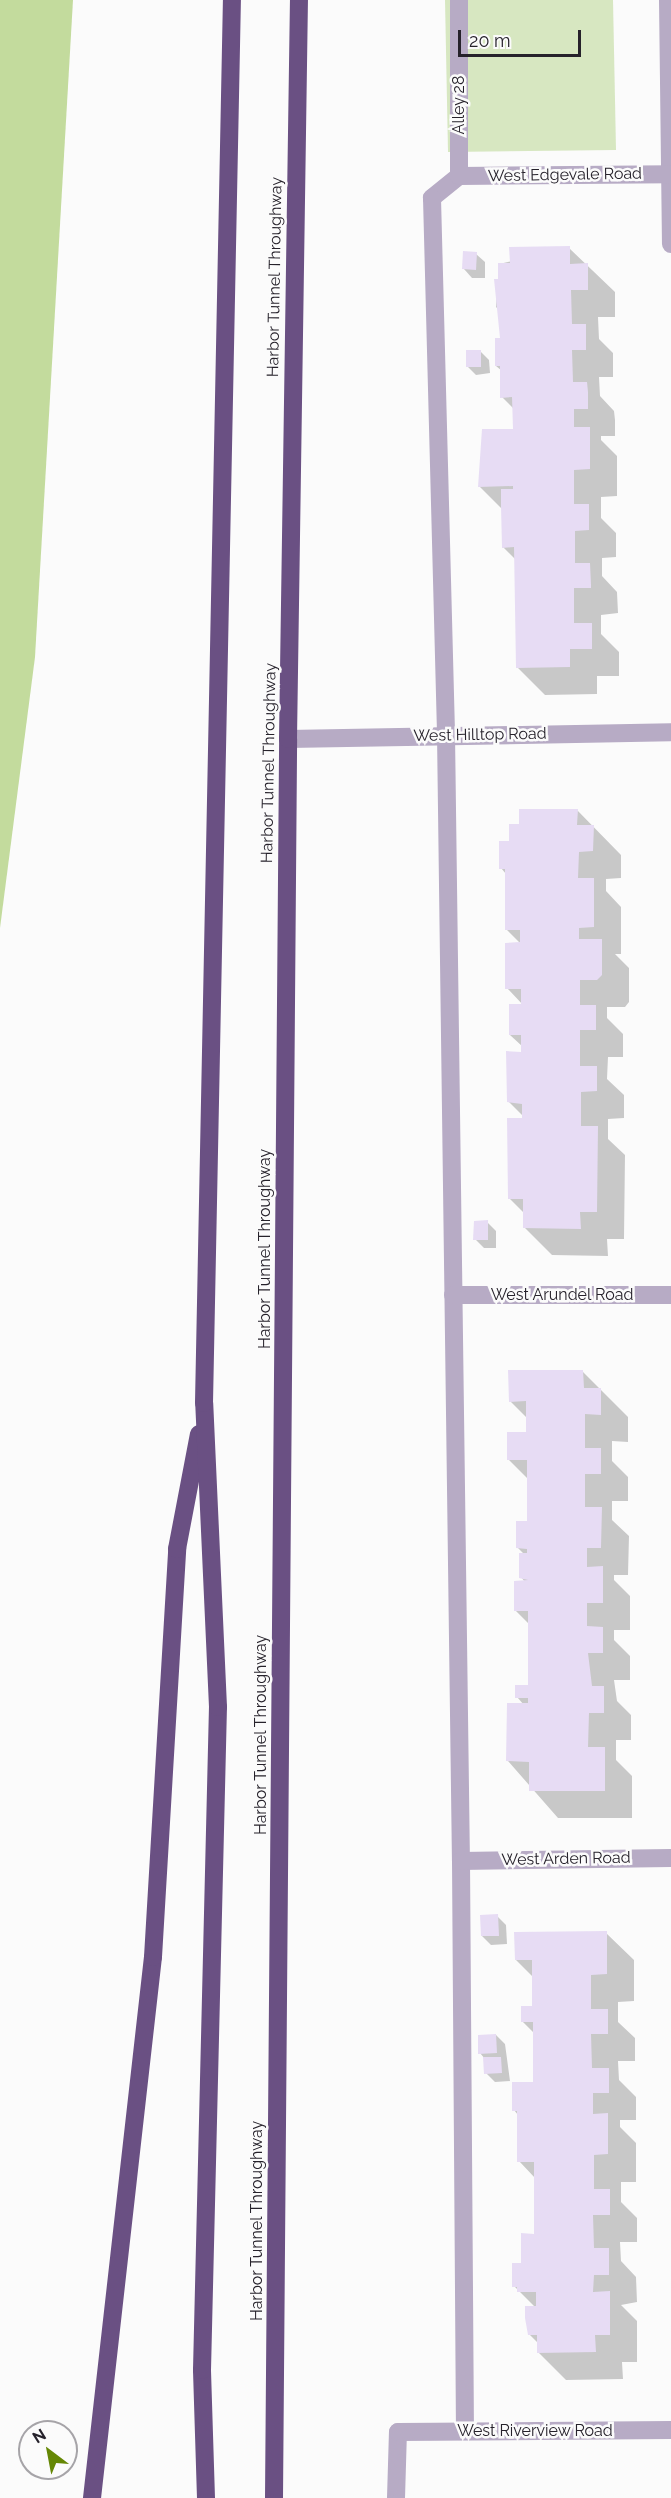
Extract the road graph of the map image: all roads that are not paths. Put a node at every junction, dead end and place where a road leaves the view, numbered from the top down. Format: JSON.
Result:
{"nodes":[{"id":1,"x":232,"y":0,"type":"edge"},
{"id":2,"x":299,"y":0,"type":"edge"},
{"id":3,"x":459,"y":0,"type":"edge"},
{"id":4,"x":668,"y":0,"type":"edge"},
{"id":5,"x":671,"y":174,"type":"edge"},
{"id":6,"x":459,"y":176,"type":"junction"},
{"id":7,"x":671,"y":244,"type":"edge"},
{"id":8,"x":671,"y":732,"type":"edge"},
{"id":9,"x":446,"y":734,"type":"junction"},
{"id":10,"x":288,"y":738,"type":"junction"},
{"id":11,"x":671,"y":1294,"type":"edge"},
{"id":12,"x":453,"y":1295,"type":"junction"},
{"id":13,"x":204,"y":1403,"type":"junction"},
{"id":14,"x":671,"y":1858,"type":"edge"},
{"id":15,"x":461,"y":1861,"type":"junction"},
{"id":16,"x":671,"y":2430,"type":"edge"},
{"id":17,"x":465,"y":2431,"type":"junction"},
{"id":18,"x":92,"y":2498,"type":"edge"},
{"id":19,"x":206,"y":2498,"type":"edge"},
{"id":20,"x":274,"y":2498,"type":"edge"},
{"id":21,"x":396,"y":2498,"type":"edge"}],
"edges":[{"from":1,"to":13,"type":"highway"},
{"from":2,"to":10,"type":"highway","name":"Harbor Tunnel Throughway"},
{"from":3,"to":6,"type":"street","name":"Alley 28"},
{"from":4,"to":5,"type":"street"},
{"from":5,"to":6,"type":"street","name":"West Edgevale Road"},
{"from":5,"to":7,"type":"street"},
{"from":6,"to":9,"type":"street"},
{"from":8,"to":9,"type":"street","name":"West Hilltop Road"},
{"from":9,"to":10,"type":"street","name":"West Hilltop Road"},
{"from":9,"to":12,"type":"street"},
{"from":10,"to":20,"type":"highway","name":"Harbor Tunnel Throughway"},
{"from":11,"to":12,"type":"street","name":"West Arundel Road"},
{"from":12,"to":15,"type":"street"},
{"from":13,"to":18,"type":"highway"},
{"from":13,"to":19,"type":"highway"},
{"from":14,"to":15,"type":"street","name":"West Arden Road"},
{"from":15,"to":17,"type":"street"},
{"from":16,"to":17,"type":"street","name":"West Riverview Road"},
{"from":17,"to":21,"type":"street","name":"West Riverview Road"}]}
